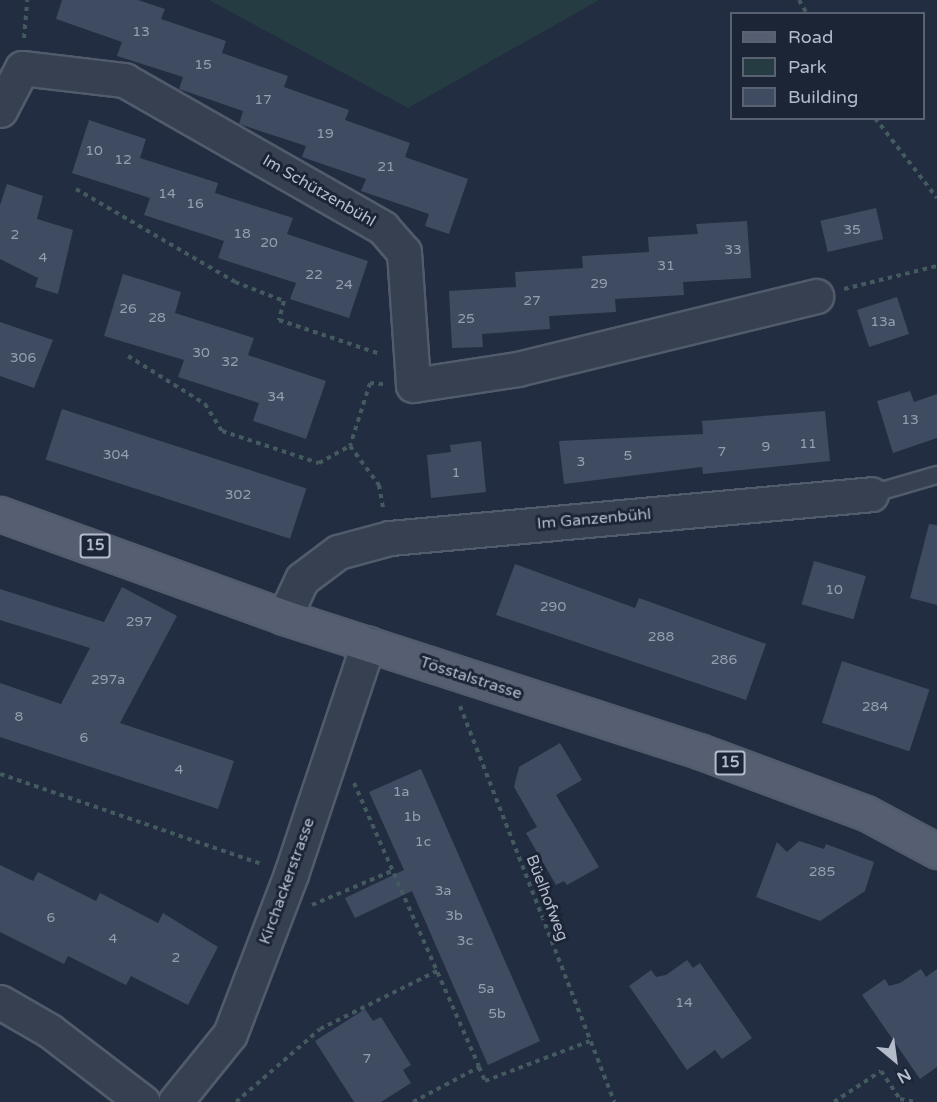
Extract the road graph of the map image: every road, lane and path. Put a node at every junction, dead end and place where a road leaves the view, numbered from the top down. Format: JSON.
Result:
{"nodes":[{"id":1,"x":27,"y":0,"type":"edge"},
{"id":2,"x":22,"y":68,"type":"junction"},
{"id":3,"x":0,"y":110,"type":"edge"},
{"id":4,"x":877,"y":120,"type":"edge"},
{"id":5,"x":76,"y":189,"type":"dead end"},
{"id":6,"x":937,"y":198,"type":"edge"},
{"id":7,"x":937,"y":266,"type":"edge"},
{"id":8,"x":816,"y":296,"type":"joint"},
{"id":9,"x":128,"y":356,"type":"dead end"},
{"id":10,"x":413,"y":375,"type":"junction"},
{"id":11,"x":350,"y":446,"type":"junction"},
{"id":12,"x":937,"y":475,"type":"edge"},
{"id":13,"x":871,"y":494,"type":"joint"},
{"id":14,"x":0,"y":514,"type":"edge"},
{"id":15,"x":390,"y":538,"type":"junction"},
{"id":16,"x":284,"y":617,"type":"junction"},
{"id":17,"x":368,"y":644,"type":"junction"},
{"id":18,"x":458,"y":702,"type":"dead end"},
{"id":19,"x":0,"y":774,"type":"edge"},
{"id":20,"x":354,"y":782,"type":"dead end"},
{"id":21,"x":937,"y":851,"type":"edge"},
{"id":22,"x":394,"y":870,"type":"junction"},
{"id":23,"x":291,"y":874,"type":"junction"},
{"id":24,"x":277,"y":912,"type":"junction"},
{"id":25,"x":437,"y":971,"type":"junction"},
{"id":26,"x":0,"y":1002,"type":"edge"},
{"id":27,"x":590,"y":1041,"type":"junction"},
{"id":28,"x":479,"y":1068,"type":"junction"},
{"id":29,"x":143,"y":1102,"type":"edge"},
{"id":30,"x":175,"y":1102,"type":"edge"},
{"id":31,"x":236,"y":1102,"type":"edge"},
{"id":32,"x":413,"y":1102,"type":"edge"},
{"id":33,"x":614,"y":1102,"type":"edge"},
{"id":34,"x":834,"y":1102,"type":"edge"},
{"id":35,"x":915,"y":1102,"type":"edge"}],
"edges":[{"from":1,"to":2,"type":"path"},
{"from":2,"to":3,"type":"street"},
{"from":2,"to":10,"type":"street","name":"Im Schützenbühl"},
{"from":4,"to":6,"type":"path"},
{"from":5,"to":10,"type":"path"},
{"from":7,"to":8,"type":"path"},
{"from":8,"to":10,"type":"street"},
{"from":9,"to":11,"type":"path"},
{"from":10,"to":11,"type":"path"},
{"from":11,"to":15,"type":"path"},
{"from":12,"to":13,"type":"lane","name":"Im Ganzenbühl"},
{"from":13,"to":15,"type":"street","name":"Im Ganzenbühl"},
{"from":14,"to":16,"type":"main road","name":"Tösstalstrasse","number":"15"},
{"from":15,"to":16,"type":"street","name":"Im Ganzenbühl"},
{"from":16,"to":17,"type":"main road","name":"Tösstalstrasse","number":"15"},
{"from":17,"to":21,"type":"main road","name":"Tösstalstrasse","number":"15"},
{"from":17,"to":23,"type":"street","name":"Kirchackerstrasse"},
{"from":18,"to":27,"type":"path","name":"Büelhofweg"},
{"from":19,"to":23,"type":"path"},
{"from":20,"to":22,"type":"path"},
{"from":22,"to":24,"type":"path"},
{"from":22,"to":25,"type":"path"},
{"from":23,"to":24,"type":"street","name":"Kirchackerstrasse"},
{"from":24,"to":30,"type":"street","name":"Kirchackerstrasse"},
{"from":25,"to":28,"type":"path"},
{"from":25,"to":31,"type":"path"},
{"from":26,"to":29,"type":"street"},
{"from":27,"to":28,"type":"path"},
{"from":27,"to":33,"type":"path","name":"Büelhofweg"},
{"from":28,"to":32,"type":"path"},
{"from":34,"to":35,"type":"path"}]}
